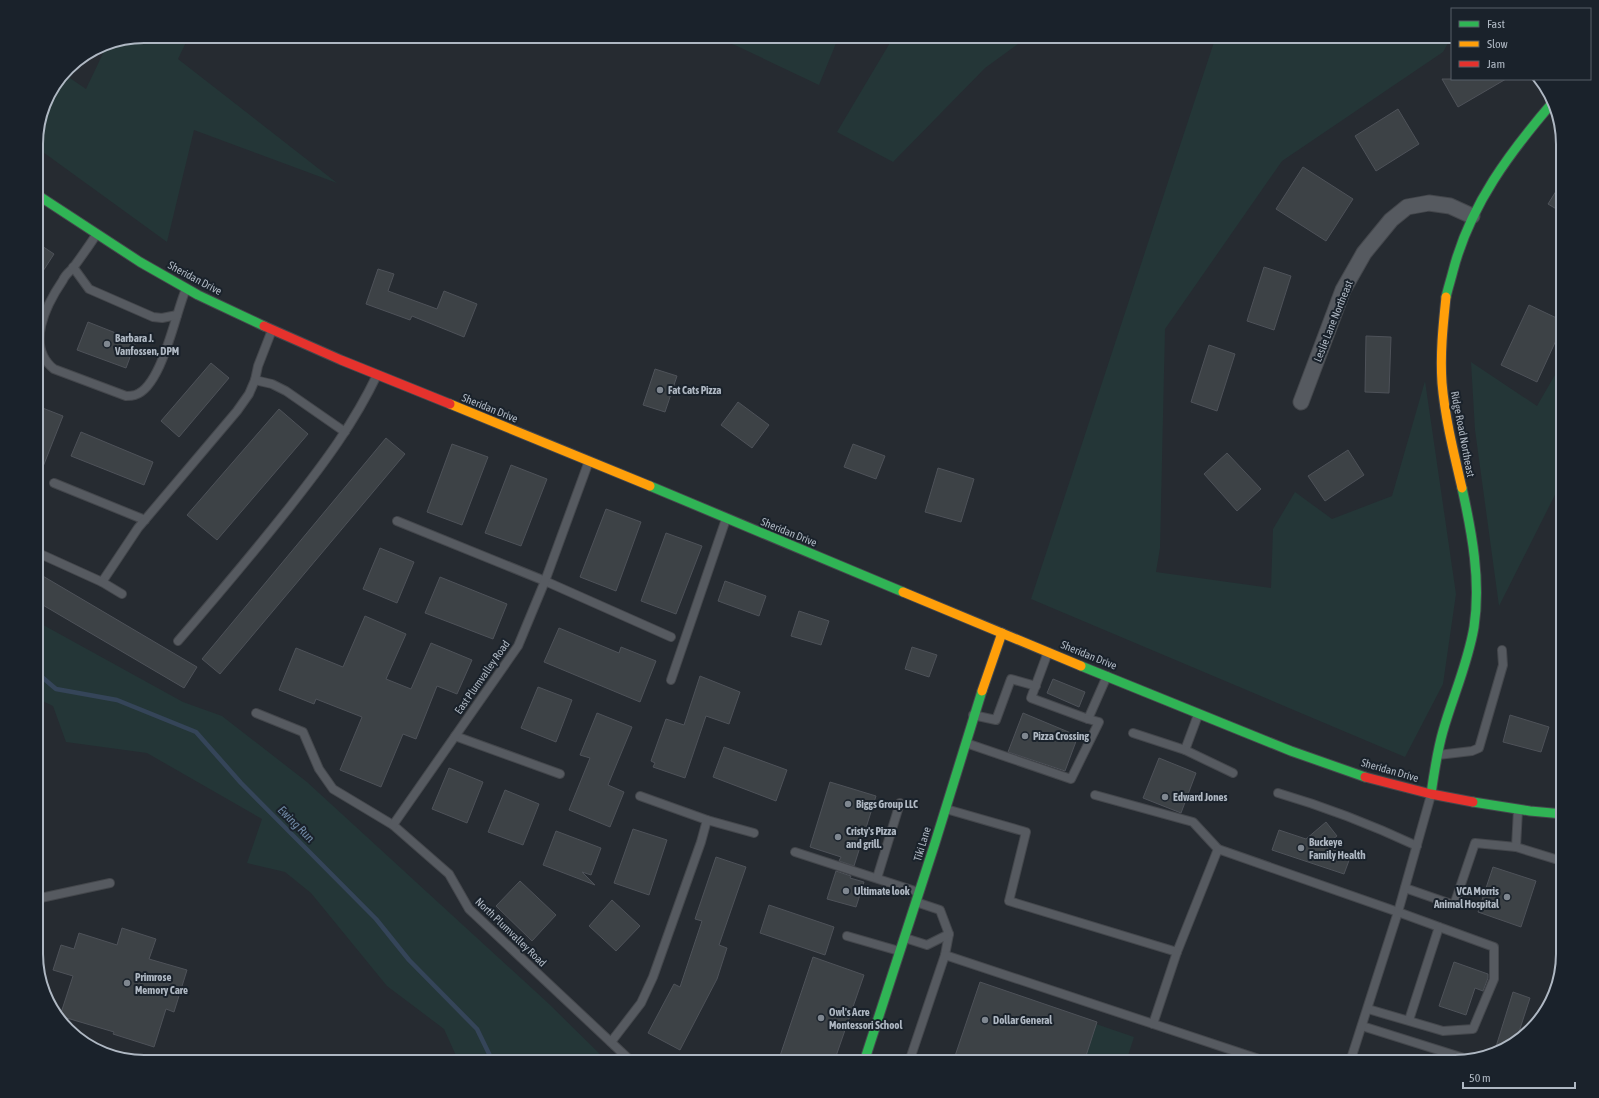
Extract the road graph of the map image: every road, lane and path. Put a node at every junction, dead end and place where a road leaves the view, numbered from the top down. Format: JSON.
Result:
{"nodes":[{"id":1,"x":1549,"y":107,"type":"edge"},
{"id":2,"x":43,"y":199,"type":"edge"},
{"id":3,"x":1472,"y":216,"type":"junction"},
{"id":4,"x":97,"y":234,"type":"junction"},
{"id":5,"x":73,"y":267,"type":"junction"},
{"id":6,"x":187,"y":288,"type":"junction"},
{"id":7,"x":177,"y":315,"type":"junction"},
{"id":8,"x":43,"y":321,"type":"edge"},
{"id":9,"x":272,"y":330,"type":"junction"},
{"id":10,"x":43,"y":357,"type":"edge"},
{"id":11,"x":377,"y":375,"type":"junction"},
{"id":12,"x":255,"y":380,"type":"junction"},
{"id":13,"x":1301,"y":402,"type":"dead end"},
{"id":14,"x":345,"y":432,"type":"junction"},
{"id":15,"x":589,"y":461,"type":"junction"},
{"id":16,"x":54,"y":483,"type":"dead end"},
{"id":17,"x":726,"y":519,"type":"junction"},
{"id":18,"x":145,"y":520,"type":"junction"},
{"id":19,"x":397,"y":521,"type":"dead end"},
{"id":20,"x":43,"y":555,"type":"edge"},
{"id":21,"x":546,"y":581,"type":"junction"},
{"id":22,"x":102,"y":582,"type":"junction"},
{"id":23,"x":122,"y":594,"type":"dead end"},
{"id":24,"x":1002,"y":633,"type":"junction"},
{"id":25,"x":671,"y":637,"type":"dead end"},
{"id":26,"x":178,"y":642,"type":"dead end"},
{"id":27,"x":1502,"y":650,"type":"dead end"},
{"id":28,"x":1048,"y":651,"type":"junction"},
{"id":29,"x":1107,"y":675,"type":"junction"},
{"id":30,"x":671,"y":680,"type":"dead end"},
{"id":31,"x":1036,"y":686,"type":"junction"},
{"id":32,"x":256,"y":713,"type":"dead end"},
{"id":33,"x":1198,"y":714,"type":"junction"},
{"id":34,"x":973,"y":715,"type":"junction"},
{"id":35,"x":1088,"y":719,"type":"junction"},
{"id":36,"x":1133,"y":733,"type":"dead end"},
{"id":37,"x":455,"y":736,"type":"junction"},
{"id":38,"x":965,"y":742,"type":"junction"},
{"id":39,"x":1185,"y":750,"type":"junction"},
{"id":40,"x":1437,"y":756,"type":"junction"},
{"id":41,"x":1233,"y":773,"type":"dead end"},
{"id":42,"x":560,"y":774,"type":"dead end"},
{"id":43,"x":1278,"y":793,"type":"dead end"},
{"id":44,"x":1432,"y":794,"type":"junction"},
{"id":45,"x":1095,"y":795,"type":"dead end"},
{"id":46,"x":640,"y":796,"type":"dead end"},
{"id":47,"x":900,"y":803,"type":"dead end"},
{"id":48,"x":945,"y":809,"type":"junction"},
{"id":49,"x":1518,"y":809,"type":"junction"},
{"id":50,"x":1556,"y":813,"type":"edge"},
{"id":51,"x":707,"y":820,"type":"junction"},
{"id":52,"x":393,"y":825,"type":"junction"},
{"id":53,"x":754,"y":833,"type":"dead end"},
{"id":54,"x":1417,"y":846,"type":"junction"},
{"id":55,"x":1516,"y":847,"type":"junction"},
{"id":56,"x":1218,"y":850,"type":"junction"},
{"id":57,"x":795,"y":852,"type":"dead end"},
{"id":58,"x":1555,"y":859,"type":"dead end"},
{"id":59,"x":877,"y":878,"type":"junction"},
{"id":60,"x":110,"y":883,"type":"dead end"},
{"id":61,"x":1405,"y":888,"type":"junction"},
{"id":62,"x":919,"y":892,"type":"junction"},
{"id":63,"x":43,"y":897,"type":"edge"},
{"id":64,"x":916,"y":902,"type":"junction"},
{"id":65,"x":1398,"y":912,"type":"junction"},
{"id":66,"x":1439,"y":927,"type":"junction"},
{"id":67,"x":949,"y":934,"type":"junction"},
{"id":68,"x":847,"y":936,"type":"dead end"},
{"id":69,"x":904,"y":938,"type":"junction"},
{"id":70,"x":900,"y":952,"type":"junction"},
{"id":71,"x":1177,"y":952,"type":"junction"},
{"id":72,"x":945,"y":955,"type":"junction"},
{"id":73,"x":1368,"y":1009,"type":"junction"},
{"id":74,"x":1409,"y":1020,"type":"junction"},
{"id":75,"x":1153,"y":1024,"type":"junction"},
{"id":76,"x":1362,"y":1026,"type":"junction"},
{"id":77,"x":611,"y":1042,"type":"junction"},
{"id":78,"x":625,"y":1055,"type":"edge"},
{"id":79,"x":866,"y":1055,"type":"edge"},
{"id":80,"x":911,"y":1055,"type":"edge"},
{"id":81,"x":1247,"y":1055,"type":"edge"},
{"id":82,"x":1352,"y":1055,"type":"edge"},
{"id":83,"x":1454,"y":1055,"type":"edge"}],
"edges":[{"from":1,"to":3,"type":"street","name":"Ridge Road Northeast"},
{"from":2,"to":4,"type":"street","name":"Sheridan Drive"},
{"from":3,"to":13,"type":"street","name":"Leslie Lane Northeast"},
{"from":3,"to":40,"type":"street","name":"Ridge Road Northeast"},
{"from":4,"to":5,"type":"lane"},
{"from":4,"to":6,"type":"street","name":"Sheridan Drive"},
{"from":5,"to":7,"type":"lane"},
{"from":5,"to":8,"type":"lane"},
{"from":6,"to":7,"type":"lane"},
{"from":6,"to":9,"type":"street","name":"Sheridan Drive"},
{"from":7,"to":10,"type":"lane"},
{"from":9,"to":11,"type":"street","name":"Sheridan Drive"},
{"from":9,"to":12,"type":"lane"},
{"from":11,"to":14,"type":"lane"},
{"from":11,"to":15,"type":"street","name":"Sheridan Drive"},
{"from":12,"to":14,"type":"lane"},
{"from":12,"to":18,"type":"lane"},
{"from":14,"to":26,"type":"lane"},
{"from":15,"to":17,"type":"street","name":"Sheridan Drive"},
{"from":15,"to":21,"type":"lane","name":"East Plumvalley Road"},
{"from":16,"to":18,"type":"lane"},
{"from":17,"to":24,"type":"street","name":"Sheridan Drive"},
{"from":17,"to":30,"type":"lane"},
{"from":18,"to":22,"type":"lane"},
{"from":19,"to":21,"type":"lane"},
{"from":20,"to":22,"type":"lane"},
{"from":21,"to":25,"type":"lane"},
{"from":21,"to":37,"type":"lane","name":"East Plumvalley Road"},
{"from":22,"to":23,"type":"lane"},
{"from":24,"to":28,"type":"street","name":"Sheridan Drive"},
{"from":24,"to":34,"type":"street","name":"Tiki Lane"},
{"from":27,"to":40,"type":"lane"},
{"from":28,"to":29,"type":"street","name":"Sheridan Drive"},
{"from":28,"to":31,"type":"lane"},
{"from":29,"to":33,"type":"street","name":"Sheridan Drive"},
{"from":29,"to":35,"type":"lane"},
{"from":31,"to":34,"type":"lane"},
{"from":31,"to":35,"type":"lane"},
{"from":32,"to":52,"type":"lane","name":"North Plumvalley Road"},
{"from":33,"to":39,"type":"lane"},
{"from":33,"to":44,"type":"street","name":"Sheridan Drive"},
{"from":34,"to":38,"type":"street","name":"Tiki Lane"},
{"from":35,"to":38,"type":"lane"},
{"from":36,"to":39,"type":"lane"},
{"from":37,"to":42,"type":"lane"},
{"from":37,"to":52,"type":"lane","name":"East Plumvalley Road"},
{"from":38,"to":48,"type":"street","name":"Tiki Lane"},
{"from":39,"to":41,"type":"lane"},
{"from":40,"to":44,"type":"street","name":"Ridge Road Northeast"},
{"from":43,"to":54,"type":"lane"},
{"from":44,"to":49,"type":"street","name":"Sheridan Drive"},
{"from":44,"to":54,"type":"lane"},
{"from":45,"to":56,"type":"lane"},
{"from":46,"to":51,"type":"lane"},
{"from":47,"to":59,"type":"lane"},
{"from":48,"to":62,"type":"street","name":"Tiki Lane"},
{"from":48,"to":71,"type":"lane"},
{"from":49,"to":50,"type":"street","name":"Sheridan Drive"},
{"from":49,"to":55,"type":"lane"},
{"from":51,"to":53,"type":"lane"},
{"from":51,"to":77,"type":"lane"},
{"from":52,"to":77,"type":"lane","name":"North Plumvalley Road"},
{"from":54,"to":61,"type":"lane"},
{"from":55,"to":58,"type":"lane"},
{"from":55,"to":61,"type":"lane"},
{"from":56,"to":65,"type":"lane"},
{"from":56,"to":71,"type":"lane"},
{"from":57,"to":59,"type":"lane"},
{"from":59,"to":62,"type":"lane"},
{"from":60,"to":63,"type":"lane"},
{"from":61,"to":65,"type":"lane"},
{"from":62,"to":64,"type":"street","name":"Tiki Lane"},
{"from":64,"to":67,"type":"lane"},
{"from":64,"to":69,"type":"street","name":"Tiki Lane"},
{"from":65,"to":66,"type":"lane"},
{"from":65,"to":73,"type":"lane"},
{"from":66,"to":74,"type":"lane"},
{"from":66,"to":74,"type":"lane"},
{"from":67,"to":69,"type":"lane"},
{"from":67,"to":72,"type":"lane"},
{"from":68,"to":70,"type":"lane"},
{"from":69,"to":70,"type":"street","name":"Tiki Lane"},
{"from":70,"to":79,"type":"street","name":"Tiki Lane"},
{"from":71,"to":75,"type":"lane"},
{"from":72,"to":75,"type":"lane"},
{"from":72,"to":80,"type":"lane"},
{"from":73,"to":74,"type":"lane"},
{"from":73,"to":76,"type":"lane"},
{"from":75,"to":81,"type":"lane"},
{"from":76,"to":82,"type":"lane"},
{"from":76,"to":83,"type":"lane"},
{"from":77,"to":78,"type":"lane","name":"North Plumvalley Road"}]}
